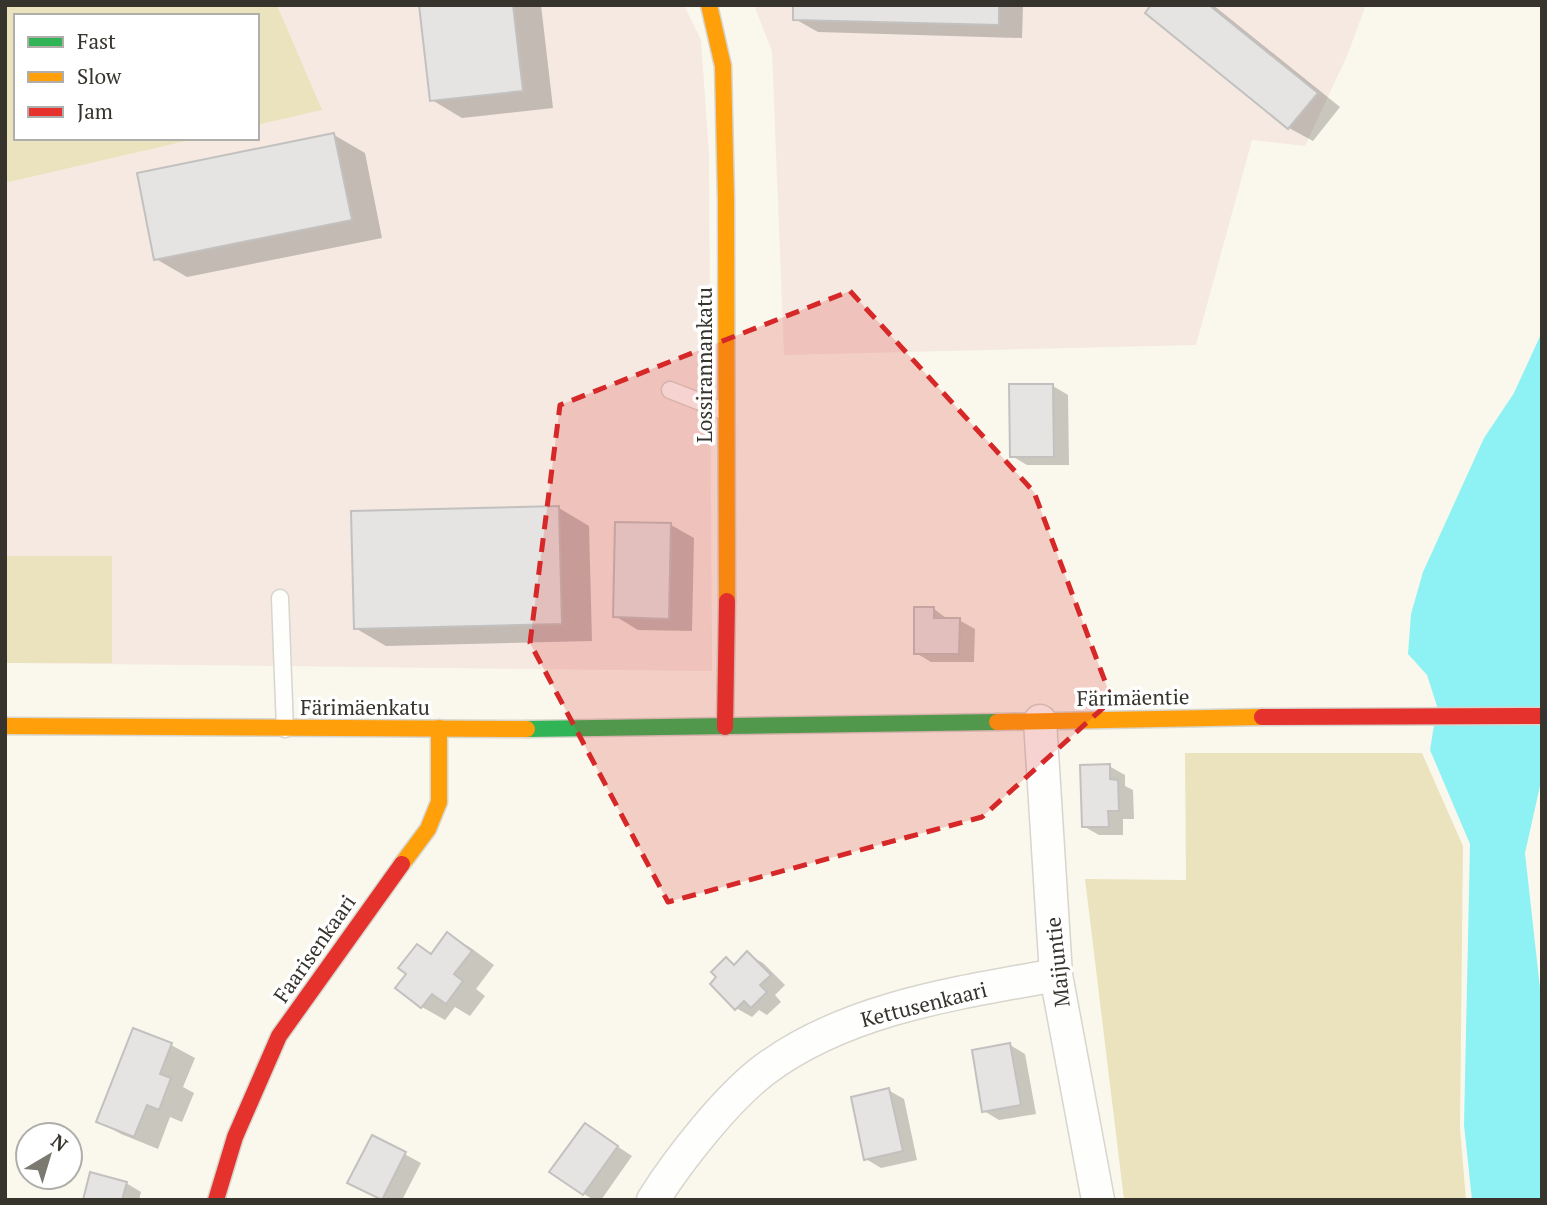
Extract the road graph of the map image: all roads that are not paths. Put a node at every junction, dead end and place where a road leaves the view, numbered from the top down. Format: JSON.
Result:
{"nodes":[{"id":1,"x":709,"y":5,"type":"edge"},
{"id":2,"x":670,"y":390,"type":"dead end"},
{"id":3,"x":726,"y":412,"type":"junction"},
{"id":4,"x":280,"y":598,"type":"dead end"},
{"id":5,"x":1542,"y":716,"type":"edge"},
{"id":6,"x":1040,"y":721,"type":"junction"},
{"id":7,"x":5,"y":726,"type":"edge"},
{"id":8,"x":725,"y":727,"type":"junction"},
{"id":9,"x":439,"y":728,"type":"junction"},
{"id":10,"x":285,"y":729,"type":"junction"},
{"id":11,"x":1056,"y":975,"type":"junction"},
{"id":12,"x":216,"y":1200,"type":"edge"},
{"id":13,"x":653,"y":1200,"type":"edge"},
{"id":14,"x":1098,"y":1200,"type":"edge"}],
"edges":[{"from":1,"to":3,"type":"street","name":"Lossirannankatu"},
{"from":2,"to":3,"type":"lane"},
{"from":3,"to":8,"type":"street","name":"Lossirannankatu"},
{"from":4,"to":10,"type":"lane"},
{"from":5,"to":6,"type":"street","name":"Färimäentie"},
{"from":6,"to":8,"type":"street","name":"Färimäentie"},
{"from":6,"to":11,"type":"street","name":"Maijuntie"},
{"from":7,"to":10,"type":"street","name":"Färimäenkatu"},
{"from":8,"to":9,"type":"street","name":"Färimäenkatu"},
{"from":9,"to":10,"type":"street","name":"Färimäenkatu"},
{"from":9,"to":12,"type":"street","name":"Faarisenkaari"},
{"from":11,"to":13,"type":"street","name":"Kettusenkaari"},
{"from":11,"to":14,"type":"street","name":"Maijuntie"}]}
